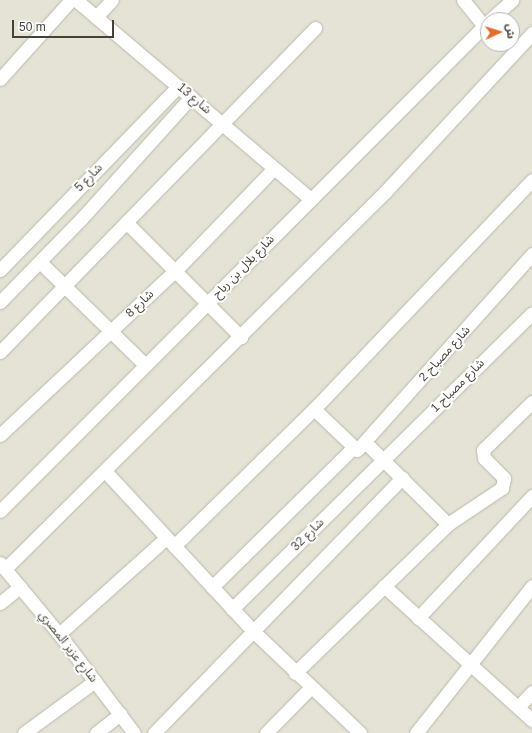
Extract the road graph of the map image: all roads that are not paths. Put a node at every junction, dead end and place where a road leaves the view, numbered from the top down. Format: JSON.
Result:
{"nodes":[{"id":1,"x":71,"y":0,"type":"edge"},
{"id":2,"x":76,"y":0,"type":"edge"},
{"id":3,"x":112,"y":0,"type":"edge"},
{"id":4,"x":463,"y":0,"type":"edge"},
{"id":5,"x":512,"y":0,"type":"edge"},
{"id":6,"x":499,"y":12,"type":"edge"},
{"id":7,"x":480,"y":16,"type":"edge"},
{"id":8,"x":96,"y":17,"type":"junction"},
{"id":9,"x":315,"y":28,"type":"dead end"},
{"id":10,"x":480,"y":31,"type":"edge"},
{"id":11,"x":532,"y":33,"type":"edge"},
{"id":12,"x":0,"y":79,"type":"edge"},
{"id":13,"x":178,"y":86,"type":"junction"},
{"id":14,"x":191,"y":97,"type":"junction"},
{"id":15,"x":222,"y":123,"type":"junction"},
{"id":16,"x":274,"y":168,"type":"junction"},
{"id":17,"x":532,"y":180,"type":"edge"},
{"id":18,"x":310,"y":199,"type":"junction"},
{"id":19,"x":126,"y":222,"type":"junction"},
{"id":20,"x":532,"y":254,"type":"edge"},
{"id":21,"x":40,"y":262,"type":"junction"},
{"id":22,"x":0,"y":270,"type":"edge"},
{"id":23,"x":176,"y":270,"type":"junction"},
{"id":24,"x":65,"y":287,"type":"junction"},
{"id":25,"x":0,"y":302,"type":"edge"},
{"id":26,"x":208,"y":304,"type":"junction"},
{"id":27,"x":532,"y":313,"type":"edge"},
{"id":28,"x":111,"y":332,"type":"junction"},
{"id":29,"x":241,"y":337,"type":"junction"},
{"id":30,"x":0,"y":352,"type":"edge"},
{"id":31,"x":144,"y":364,"type":"junction"},
{"id":32,"x":532,"y":402,"type":"edge"},
{"id":33,"x":314,"y":409,"type":"junction"},
{"id":34,"x":0,"y":435,"type":"edge"},
{"id":35,"x":358,"y":447,"type":"junction"},
{"id":36,"x":384,"y":460,"type":"junction"},
{"id":37,"x":105,"y":471,"type":"junction"},
{"id":38,"x":402,"y":478,"type":"junction"},
{"id":39,"x":532,"y":496,"type":"edge"},
{"id":40,"x":0,"y":511,"type":"edge"},
{"id":41,"x":448,"y":524,"type":"junction"},
{"id":42,"x":170,"y":542,"type":"junction"},
{"id":43,"x":2,"y":566,"type":"edge"},
{"id":44,"x":384,"y":586,"type":"junction"},
{"id":45,"x":532,"y":586,"type":"edge"},
{"id":46,"x":20,"y":587,"type":"junction"},
{"id":47,"x":212,"y":587,"type":"junction"},
{"id":48,"x":0,"y":603,"type":"edge"},
{"id":49,"x":232,"y":609,"type":"junction"},
{"id":50,"x":418,"y":618,"type":"junction"},
{"id":51,"x":253,"y":631,"type":"junction"},
{"id":52,"x":60,"y":634,"type":"junction"},
{"id":53,"x":472,"y":665,"type":"junction"},
{"id":54,"x":295,"y":673,"type":"junction"},
{"id":55,"x":95,"y":681,"type":"junction"},
{"id":56,"x":310,"y":688,"type":"junction"},
{"id":57,"x":532,"y":692,"type":"edge"},
{"id":58,"x":519,"y":706,"type":"junction"},
{"id":59,"x":120,"y":714,"type":"junction"},
{"id":60,"x":532,"y":720,"type":"edge"},
{"id":61,"x":24,"y":733,"type":"edge"},
{"id":62,"x":96,"y":733,"type":"edge"},
{"id":63,"x":134,"y":733,"type":"edge"},
{"id":64,"x":154,"y":733,"type":"edge"},
{"id":65,"x":266,"y":733,"type":"edge"},
{"id":66,"x":360,"y":733,"type":"edge"},
{"id":67,"x":416,"y":733,"type":"edge"}],
"edges":[{"from":1,"to":12,"type":"street"},
{"from":2,"to":8,"type":"street","name":"شارع 13"},
{"from":3,"to":8,"type":"street"},
{"from":4,"to":7,"type":"street"},
{"from":5,"to":6,"type":"street","name":"شارع بلال بن رباح"},
{"from":8,"to":13,"type":"street","name":"شارع 13"},
{"from":9,"to":15,"type":"street"},
{"from":10,"to":18,"type":"street","name":"شارع بلال بن رباح"},
{"from":11,"to":29,"type":"street"},
{"from":13,"to":14,"type":"street","name":"شارع 13"},
{"from":13,"to":22,"type":"street","name":"شارع 5"},
{"from":14,"to":15,"type":"street","name":"شارع 13"},
{"from":14,"to":21,"type":"street"},
{"from":15,"to":16,"type":"street","name":"شارع 13"},
{"from":15,"to":19,"type":"street"},
{"from":16,"to":18,"type":"street","name":"شارع 13"},
{"from":16,"to":23,"type":"street","name":"شارع 8"},
{"from":17,"to":33,"type":"street"},
{"from":18,"to":26,"type":"street","name":"شارع بلال بن رباح"},
{"from":19,"to":23,"type":"street"},
{"from":19,"to":24,"type":"street"},
{"from":20,"to":35,"type":"street","name":"شارع مصباح 2"},
{"from":21,"to":24,"type":"street"},
{"from":21,"to":25,"type":"street"},
{"from":23,"to":26,"type":"street"},
{"from":23,"to":28,"type":"street","name":"شارع 8"},
{"from":24,"to":28,"type":"street"},
{"from":24,"to":30,"type":"street"},
{"from":26,"to":29,"type":"street"},
{"from":26,"to":31,"type":"street","name":"شارع بلال بن رباح"},
{"from":27,"to":36,"type":"street","name":"شارع مصباح 1"},
{"from":28,"to":31,"type":"street"},
{"from":28,"to":34,"type":"street","name":"شارع 8"},
{"from":29,"to":37,"type":"street"},
{"from":31,"to":40,"type":"street","name":"شارع بلال بن رباح"},
{"from":32,"to":41,"type":"street"},
{"from":33,"to":35,"type":"street"},
{"from":33,"to":42,"type":"street"},
{"from":35,"to":36,"type":"street"},
{"from":35,"to":47,"type":"street","name":"شارع مصباح 2"},
{"from":36,"to":38,"type":"street"},
{"from":36,"to":49,"type":"street","name":"شارع 32"},
{"from":37,"to":42,"type":"street"},
{"from":37,"to":43,"type":"street"},
{"from":38,"to":41,"type":"street"},
{"from":38,"to":51,"type":"street"},
{"from":39,"to":50,"type":"street"},
{"from":41,"to":44,"type":"street"},
{"from":42,"to":47,"type":"street"},
{"from":42,"to":52,"type":"street"},
{"from":43,"to":46,"type":"street","name":"شارع عزيز المصري"},
{"from":44,"to":50,"type":"street"},
{"from":44,"to":54,"type":"street"},
{"from":45,"to":53,"type":"street"},
{"from":46,"to":48,"type":"street"},
{"from":46,"to":52,"type":"street","name":"شارع عزيز المصري"},
{"from":47,"to":49,"type":"street"},
{"from":49,"to":51,"type":"street"},
{"from":50,"to":53,"type":"street"},
{"from":51,"to":54,"type":"street"},
{"from":51,"to":64,"type":"street"},
{"from":52,"to":55,"type":"street","name":"شارع عزيز المصري"},
{"from":53,"to":58,"type":"street"},
{"from":53,"to":67,"type":"street"},
{"from":54,"to":56,"type":"street"},
{"from":55,"to":59,"type":"street","name":"شارع عزيز المصري"},
{"from":55,"to":61,"type":"street"},
{"from":56,"to":65,"type":"street"},
{"from":56,"to":66,"type":"street"},
{"from":57,"to":58,"type":"street"},
{"from":58,"to":60,"type":"street"},
{"from":59,"to":62,"type":"street"},
{"from":59,"to":63,"type":"street","name":"شارع عزيز المصري"}]}
